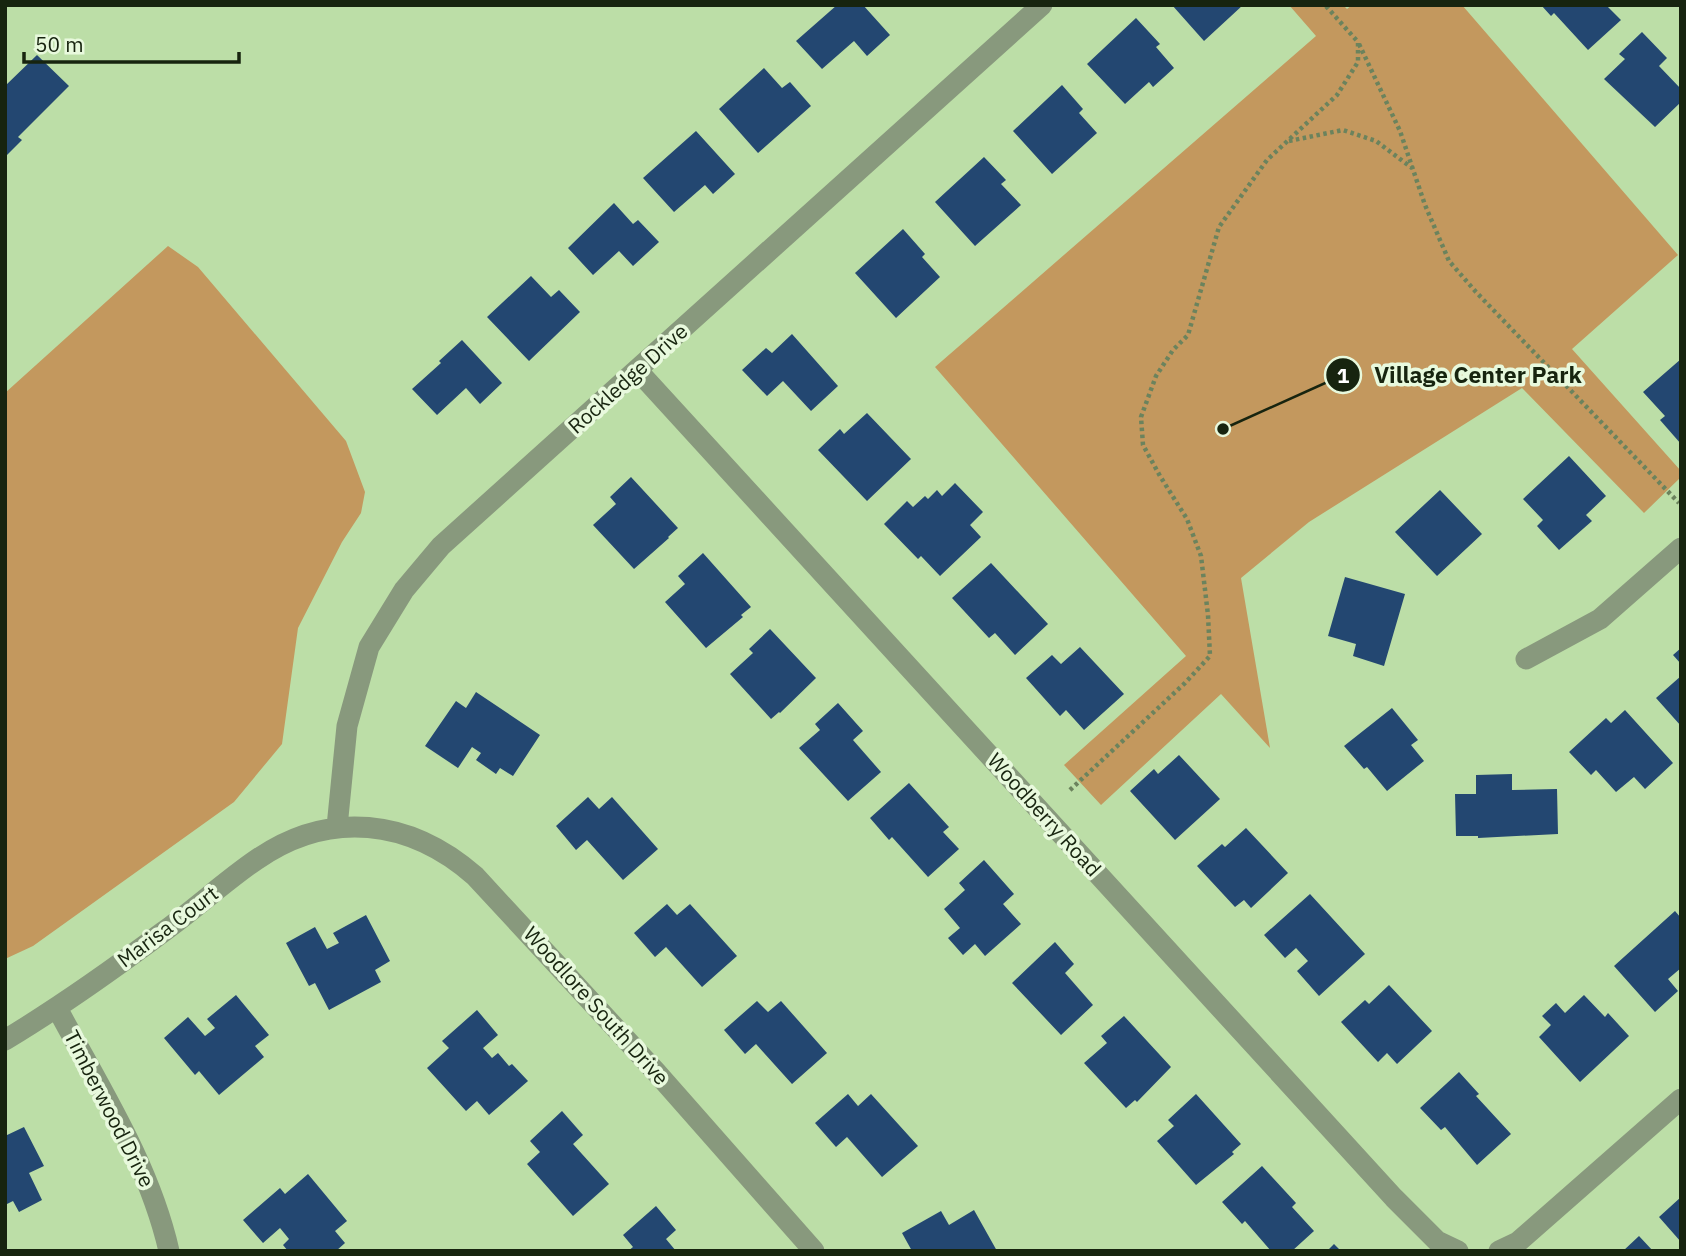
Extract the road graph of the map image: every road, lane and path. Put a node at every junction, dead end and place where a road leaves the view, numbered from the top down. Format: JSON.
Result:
{"nodes":[{"id":1,"x":1042,"y":5,"type":"edge"},
{"id":2,"x":1325,"y":5,"type":"edge"},
{"id":3,"x":1358,"y":42,"type":"junction"},
{"id":4,"x":1288,"y":141,"type":"junction"},
{"id":5,"x":1413,"y":169,"type":"junction"},
{"id":6,"x":638,"y":371,"type":"junction"},
{"id":7,"x":1679,"y":503,"type":"edge"},
{"id":8,"x":1681,"y":548,"type":"edge"},
{"id":9,"x":1526,"y":659,"type":"dead end"},
{"id":10,"x":1070,"y":790,"type":"dead end"},
{"id":11,"x":337,"y":827,"type":"junction"},
{"id":12,"x":57,"y":1008,"type":"junction"},
{"id":13,"x":5,"y":1040,"type":"edge"},
{"id":14,"x":1681,"y":1099,"type":"edge"},
{"id":15,"x":169,"y":1251,"type":"edge"},
{"id":16,"x":814,"y":1251,"type":"edge"},
{"id":17,"x":1458,"y":1251,"type":"edge"},
{"id":18,"x":1499,"y":1251,"type":"edge"}],
"edges":[{"from":1,"to":6,"type":"street","name":"Rockledge Drive"},
{"from":2,"to":3,"type":"path"},
{"from":3,"to":4,"type":"path"},
{"from":3,"to":5,"type":"path"},
{"from":4,"to":5,"type":"path"},
{"from":4,"to":10,"type":"path"},
{"from":5,"to":7,"type":"path"},
{"from":6,"to":11,"type":"street","name":"Rockledge Drive"},
{"from":6,"to":17,"type":"street","name":"Woodberry Road"},
{"from":8,"to":9,"type":"street"},
{"from":11,"to":12,"type":"street","name":"Marisa Court"},
{"from":11,"to":16,"type":"street","name":"Woodlore South Drive"},
{"from":12,"to":13,"type":"street","name":"Marisa Court"},
{"from":12,"to":15,"type":"street","name":"Timberwood Drive"},
{"from":14,"to":18,"type":"street"}]}
